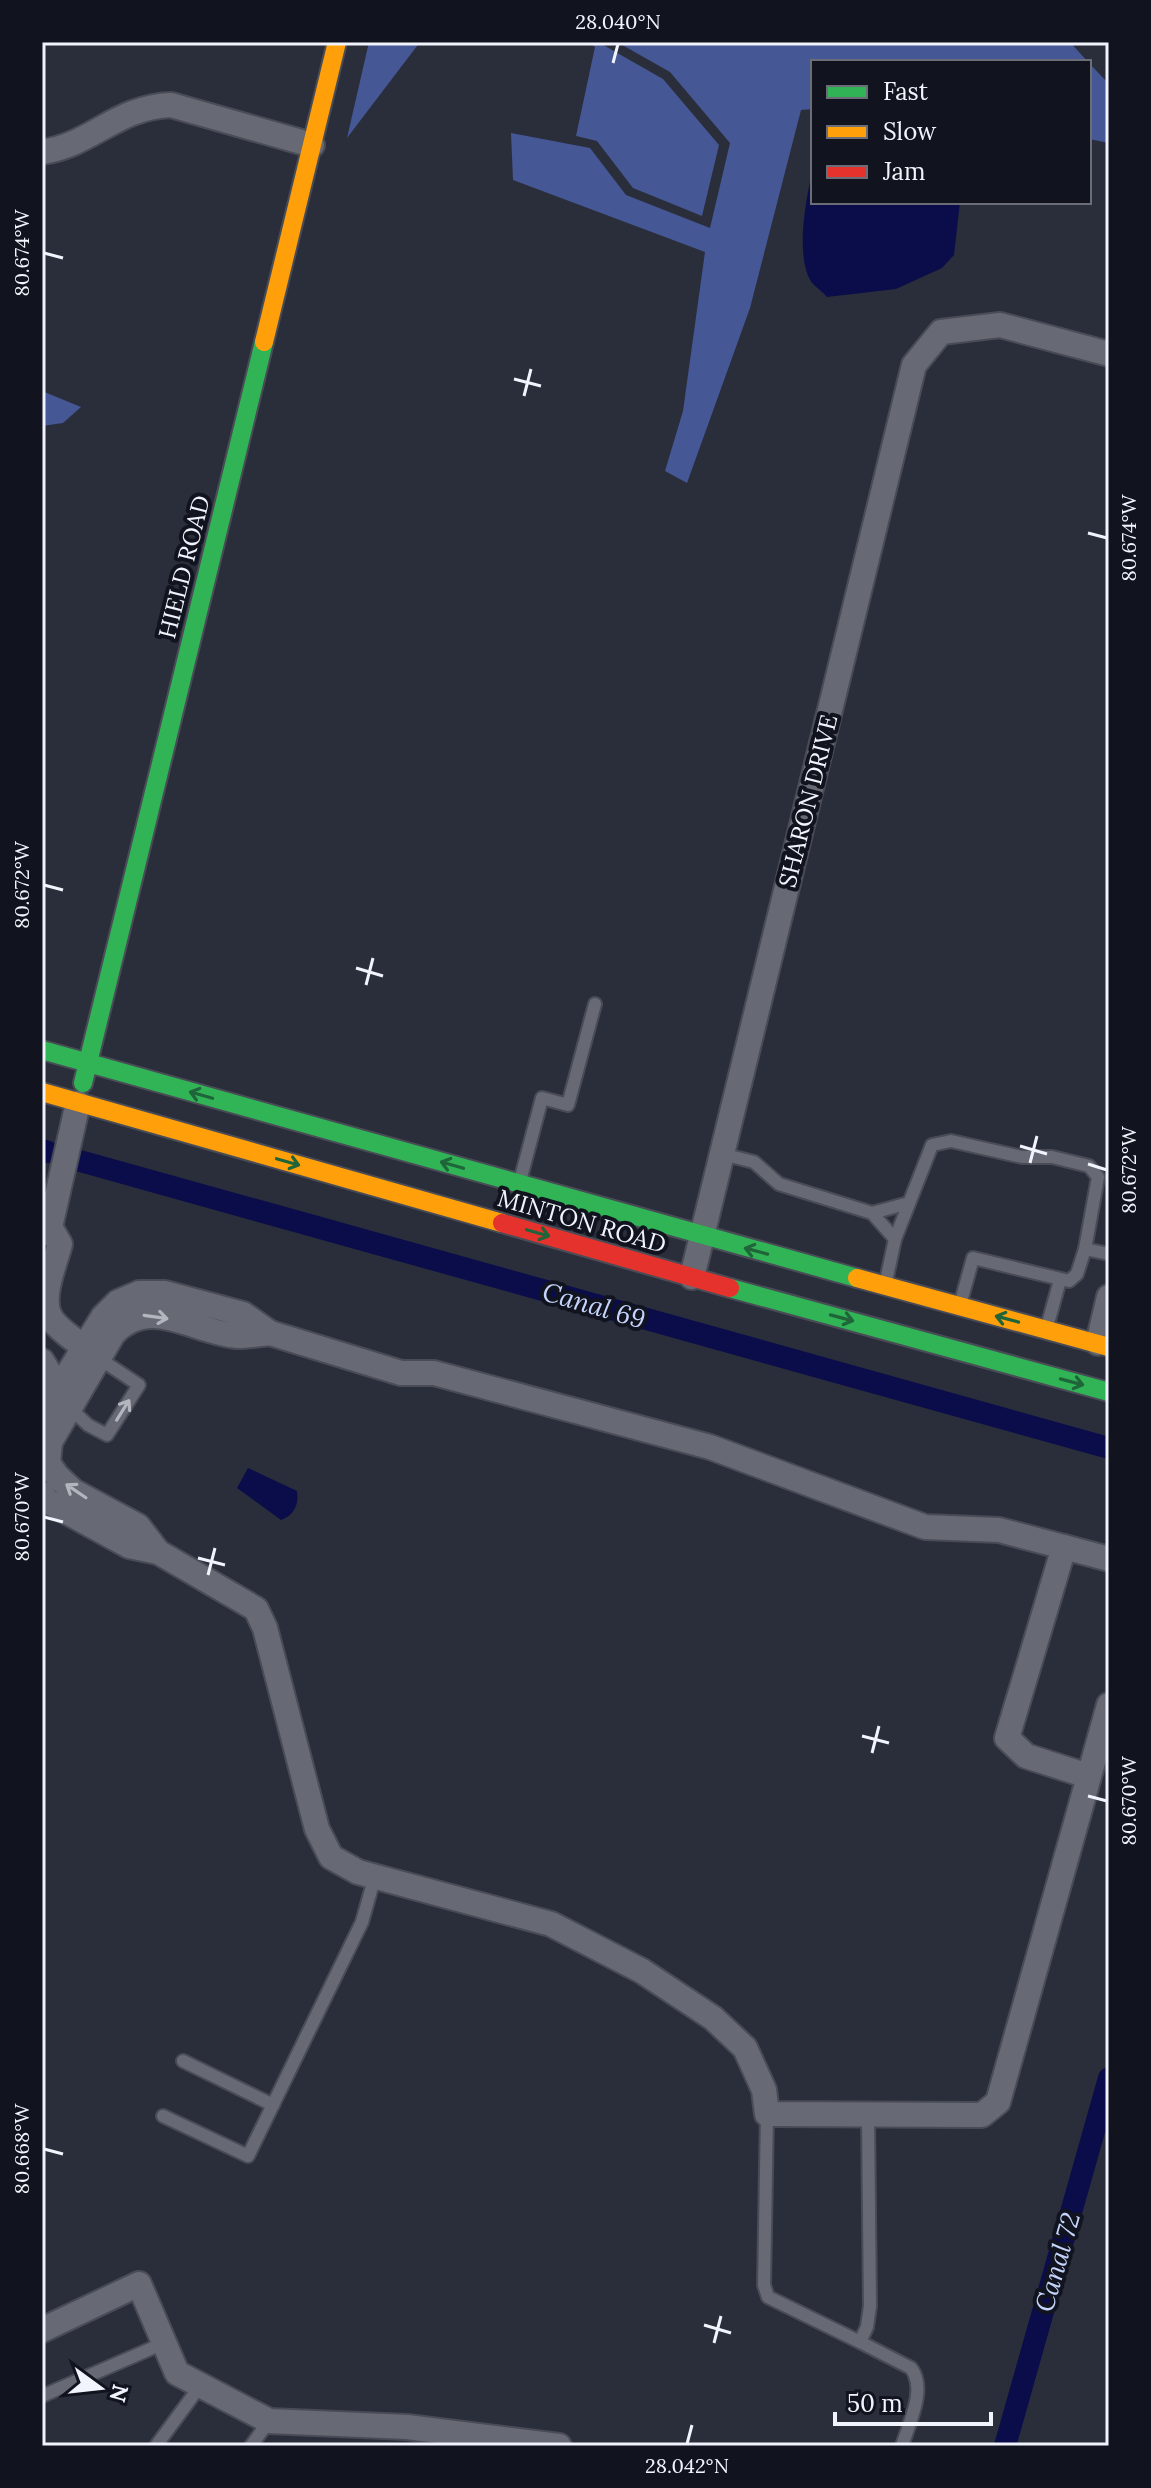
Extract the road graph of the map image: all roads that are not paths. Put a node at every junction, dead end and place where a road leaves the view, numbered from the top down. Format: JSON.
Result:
{"nodes":[{"id":1,"x":337,"y":42,"type":"edge"},
{"id":2,"x":312,"y":145,"type":"junction"},
{"id":3,"x":42,"y":152,"type":"edge"},
{"id":4,"x":1109,"y":354,"type":"edge"},
{"id":5,"x":595,"y":1004,"type":"dead end"},
{"id":6,"x":42,"y":1050,"type":"edge"},
{"id":7,"x":88,"y":1063,"type":"junction"},
{"id":8,"x":42,"y":1092,"type":"edge"},
{"id":9,"x":78,"y":1103,"type":"junction"},
{"id":10,"x":722,"y":1154,"type":"junction"},
{"id":11,"x":519,"y":1184,"type":"junction"},
{"id":12,"x":909,"y":1203,"type":"junction"},
{"id":13,"x":872,"y":1213,"type":"junction"},
{"id":14,"x":45,"y":1229,"type":"edge"},
{"id":15,"x":702,"y":1236,"type":"junction"},
{"id":16,"x":895,"y":1239,"type":"junction"},
{"id":17,"x":1085,"y":1249,"type":"junction"},
{"id":18,"x":1109,"y":1254,"type":"edge"},
{"id":19,"x":692,"y":1277,"type":"junction"},
{"id":20,"x":1060,"y":1280,"type":"junction"},
{"id":21,"x":885,"y":1286,"type":"junction"},
{"id":22,"x":1109,"y":1297,"type":"edge"},
{"id":23,"x":960,"y":1306,"type":"junction"},
{"id":24,"x":1047,"y":1329,"type":"junction"},
{"id":25,"x":1103,"y":1345,"type":"edge"},
{"id":26,"x":92,"y":1353,"type":"junction"},
{"id":27,"x":42,"y":1361,"type":"edge"},
{"id":28,"x":1109,"y":1392,"type":"edge"},
{"id":29,"x":64,"y":1398,"type":"junction"},
{"id":30,"x":42,"y":1416,"type":"edge"},
{"id":31,"x":42,"y":1494,"type":"edge"},
{"id":32,"x":110,"y":1523,"type":"junction"},
{"id":33,"x":1064,"y":1547,"type":"junction"},
{"id":34,"x":1109,"y":1559,"type":"edge"},
{"id":35,"x":1109,"y":1705,"type":"edge"},
{"id":36,"x":1088,"y":1776,"type":"junction"},
{"id":37,"x":375,"y":1876,"type":"junction"},
{"id":38,"x":183,"y":2061,"type":"dead end"},
{"id":39,"x":273,"y":2105,"type":"junction"},
{"id":40,"x":767,"y":2114,"type":"junction"},
{"id":41,"x":868,"y":2115,"type":"junction"},
{"id":42,"x":163,"y":2116,"type":"dead end"},
{"id":43,"x":42,"y":2330,"type":"edge"},
{"id":44,"x":860,"y":2342,"type":"junction"},
{"id":45,"x":164,"y":2343,"type":"junction"},
{"id":46,"x":200,"y":2386,"type":"junction"},
{"id":47,"x":42,"y":2396,"type":"edge"},
{"id":48,"x":269,"y":2421,"type":"junction"},
{"id":49,"x":156,"y":2446,"type":"edge"},
{"id":50,"x":251,"y":2446,"type":"edge"},
{"id":51,"x":552,"y":2446,"type":"edge"},
{"id":52,"x":902,"y":2446,"type":"edge"}],
"edges":[{"from":1,"to":2,"type":"main road","name":"HIELD ROAD"},
{"from":2,"to":3,"type":"street"},
{"from":2,"to":7,"type":"main road","name":"HIELD ROAD"},
{"from":4,"to":10,"type":"street","name":"SHARON DRIVE"},
{"from":5,"to":11,"type":"lane"},
{"from":6,"to":7,"type":"main road","name":"MINTON ROAD"},
{"from":7,"to":9,"type":"main road","name":"HIELD ROAD"},
{"from":11,"to":7,"type":"main road","name":"MINTON ROAD","one_way":true},
{"from":8,"to":9,"type":"main road","name":"MINTON ROAD"},
{"from":9,"to":14,"type":"street"},
{"from":9,"to":19,"type":"main road","name":"MINTON ROAD","one_way":true},
{"from":10,"to":13,"type":"lane"},
{"from":10,"to":15,"type":"street","name":"SHARON DRIVE"},
{"from":11,"to":15,"type":"main road","name":"MINTON ROAD"},
{"from":12,"to":13,"type":"lane"},
{"from":12,"to":16,"type":"lane"},
{"from":12,"to":17,"type":"lane"},
{"from":13,"to":16,"type":"lane"},
{"from":14,"to":26,"type":"street"},
{"from":15,"to":19,"type":"street","name":"SHARON DRIVE"},
{"from":21,"to":15,"type":"main road","name":"MINTON ROAD","one_way":true},
{"from":16,"to":21,"type":"lane"},
{"from":17,"to":18,"type":"lane"},
{"from":17,"to":20,"type":"lane"},
{"from":19,"to":28,"type":"main road","name":"MINTON ROAD","one_way":true},
{"from":20,"to":23,"type":"lane"},
{"from":20,"to":24,"type":"lane"},
{"from":21,"to":23,"type":"main road","name":"MINTON ROAD"},
{"from":22,"to":25,"type":"street"},
{"from":24,"to":23,"type":"main road","name":"MINTON ROAD","one_way":true},
{"from":24,"to":25,"type":"main road","name":"MINTON ROAD"},
{"from":26,"to":29,"type":"street"},
{"from":29,"to":26,"type":"lane","one_way":true},
{"from":26,"to":33,"type":"street"},
{"from":27,"to":29,"type":"street"},
{"from":29,"to":30,"type":"street"},
{"from":32,"to":29,"type":"street","one_way":true},
{"from":31,"to":32,"type":"street"},
{"from":32,"to":37,"type":"street"},
{"from":33,"to":34,"type":"street"},
{"from":33,"to":36,"type":"street"},
{"from":35,"to":36,"type":"street"},
{"from":36,"to":41,"type":"street"},
{"from":37,"to":39,"type":"lane"},
{"from":37,"to":40,"type":"street"},
{"from":38,"to":39,"type":"lane"},
{"from":39,"to":42,"type":"lane"},
{"from":40,"to":41,"type":"street"},
{"from":40,"to":44,"type":"lane"},
{"from":41,"to":44,"type":"lane"},
{"from":43,"to":45,"type":"street"},
{"from":44,"to":52,"type":"lane"},
{"from":45,"to":46,"type":"street"},
{"from":45,"to":47,"type":"lane"},
{"from":46,"to":48,"type":"street"},
{"from":46,"to":49,"type":"lane"},
{"from":48,"to":50,"type":"lane"},
{"from":48,"to":51,"type":"street"}]}
